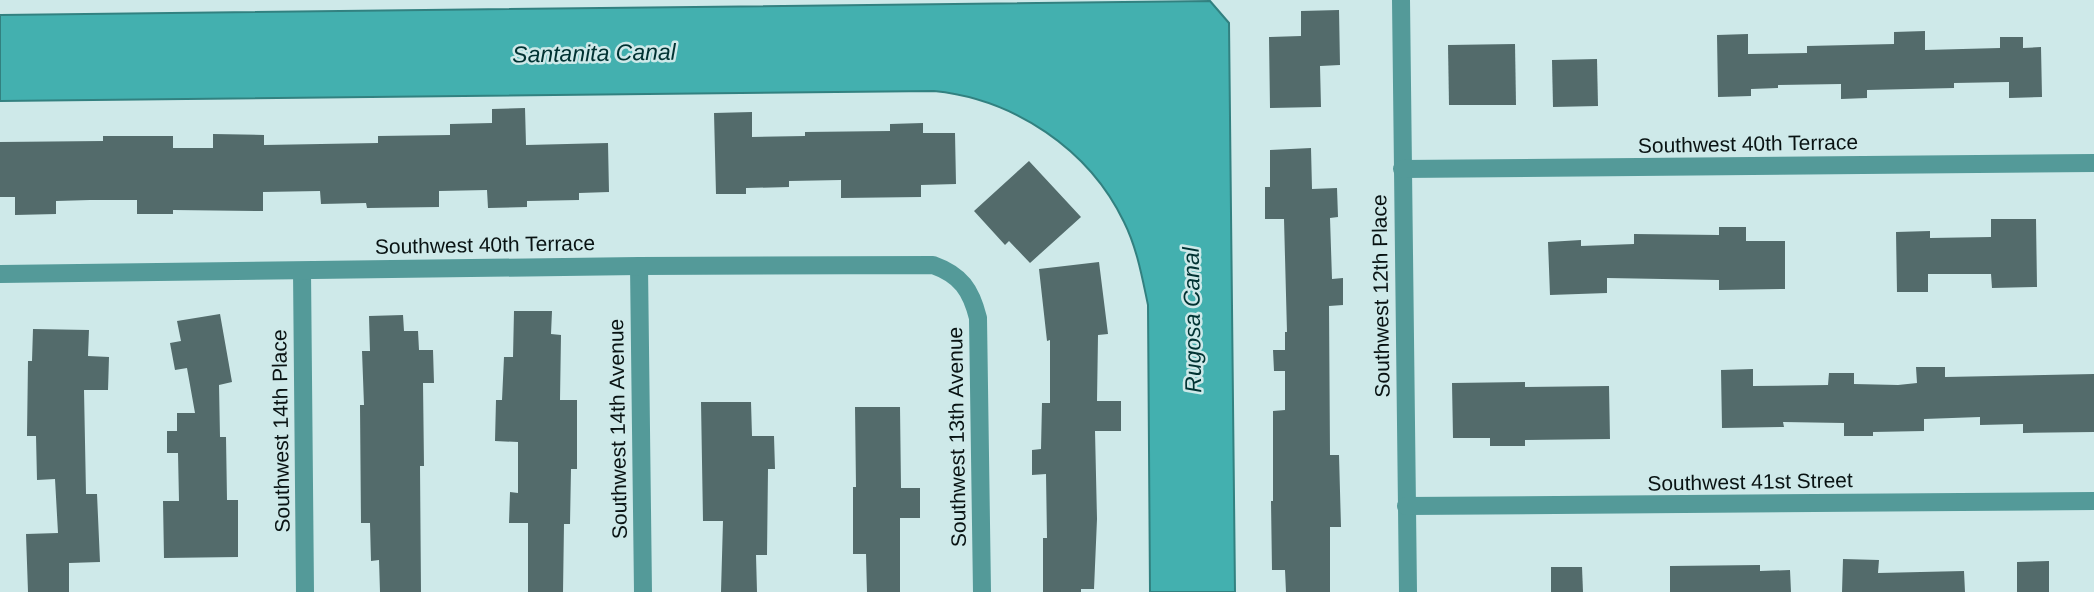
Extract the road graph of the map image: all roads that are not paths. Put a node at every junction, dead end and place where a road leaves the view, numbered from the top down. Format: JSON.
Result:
{"nodes":[{"id":1,"x":1401,"y":0,"type":"edge"},
{"id":2,"x":2094,"y":163,"type":"edge"},
{"id":3,"x":1402,"y":169,"type":"junction"},
{"id":4,"x":639,"y":266,"type":"junction"},
{"id":5,"x":302,"y":271,"type":"junction"},
{"id":6,"x":0,"y":274,"type":"edge"},
{"id":7,"x":965,"y":283,"type":"joint"},
{"id":8,"x":2094,"y":501,"type":"edge"},
{"id":9,"x":1406,"y":506,"type":"junction"},
{"id":10,"x":305,"y":592,"type":"edge"},
{"id":11,"x":643,"y":592,"type":"edge"},
{"id":12,"x":982,"y":592,"type":"edge"},
{"id":13,"x":1408,"y":592,"type":"edge"}],
"edges":[{"from":1,"to":3,"type":"street","name":"Southwest 12th Place"},
{"from":2,"to":3,"type":"street","name":"Southwest 40th Terrace"},
{"from":3,"to":9,"type":"street","name":"Southwest 12th Place"},
{"from":4,"to":5,"type":"street","name":"Southwest 40th Terrace"},
{"from":4,"to":7,"type":"street","name":"Southwest 40th Terrace"},
{"from":4,"to":11,"type":"street","name":"Southwest 14th Avenue"},
{"from":5,"to":6,"type":"street","name":"Southwest 40th Terrace"},
{"from":5,"to":10,"type":"street","name":"Southwest 14th Place"},
{"from":7,"to":12,"type":"street","name":"Southwest 13th Avenue"},
{"from":8,"to":9,"type":"street","name":"Southwest 41st Street"},
{"from":9,"to":13,"type":"street","name":"Southwest 12th Place"}]}
